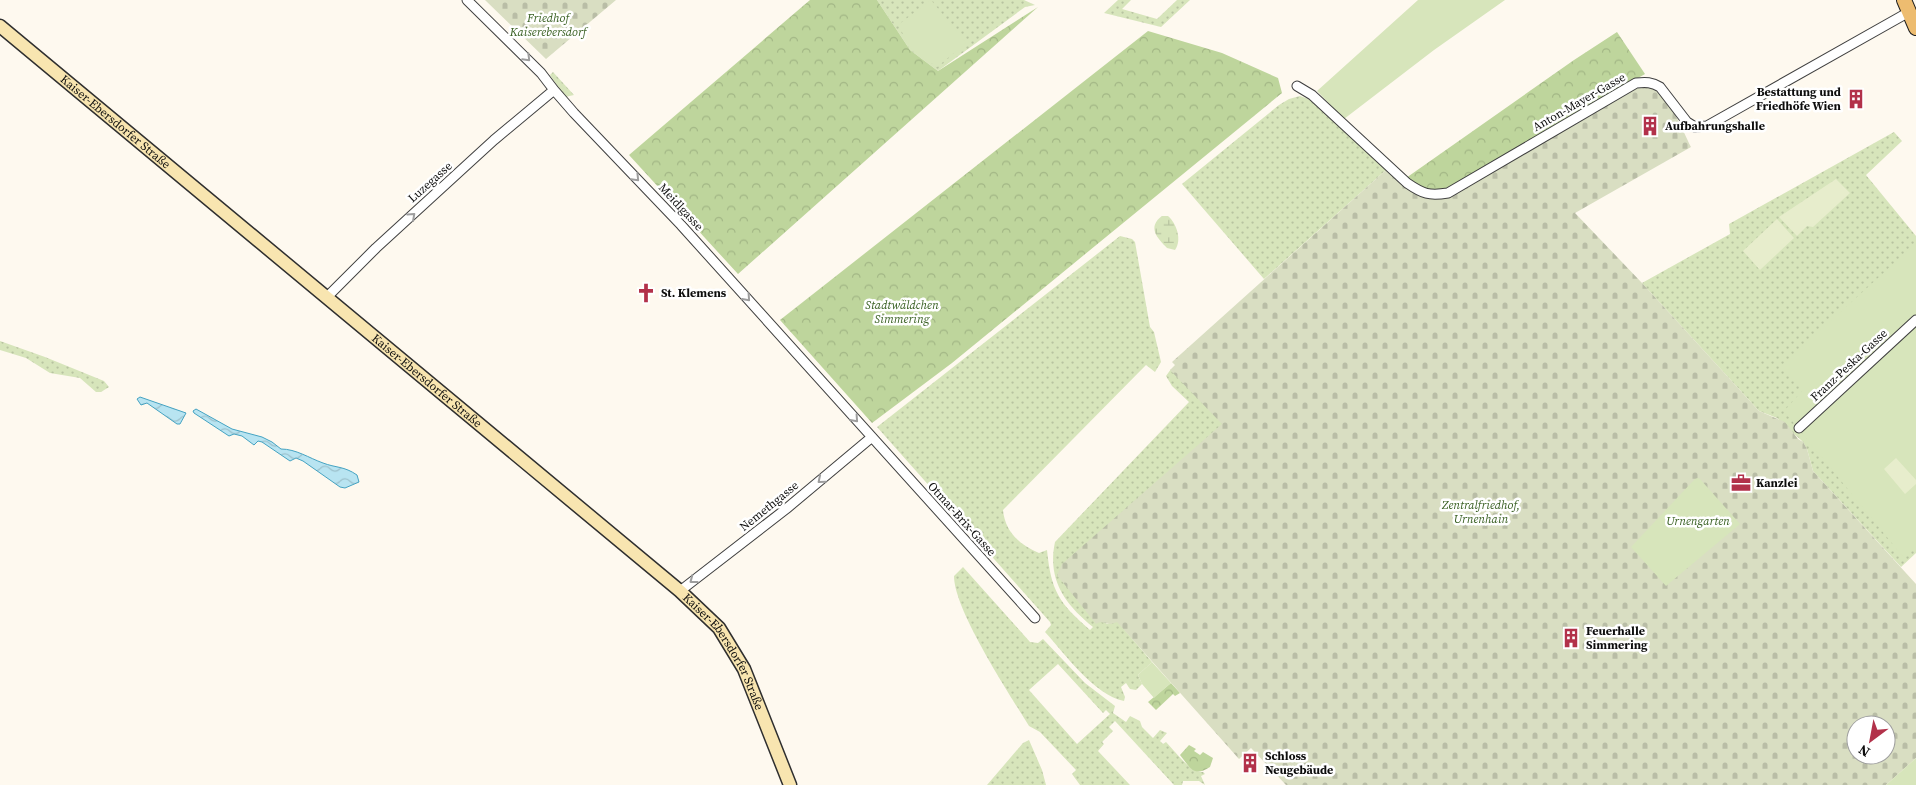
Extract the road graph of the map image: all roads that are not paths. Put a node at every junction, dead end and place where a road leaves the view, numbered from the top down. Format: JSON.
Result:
{"nodes":[{"id":1,"x":467,"y":0,"type":"edge"},
{"id":2,"x":1907,"y":6,"type":"edge"},
{"id":3,"x":0,"y":26,"type":"edge"},
{"id":4,"x":1916,"y":28,"type":"edge"},
{"id":5,"x":1296,"y":86,"type":"dead end"},
{"id":6,"x":554,"y":90,"type":"junction"},
{"id":7,"x":326,"y":297,"type":"junction"},
{"id":8,"x":1916,"y":320,"type":"edge"},
{"id":9,"x":1799,"y":428,"type":"dead end"},
{"id":10,"x":872,"y":437,"type":"junction"},
{"id":11,"x":680,"y":591,"type":"junction"},
{"id":12,"x":1035,"y":618,"type":"dead end"},
{"id":13,"x":790,"y":785,"type":"edge"}],
"edges":[{"from":1,"to":6,"type":"street","name":"Meidlgasse","one_way":true},
{"from":2,"to":4,"type":"main road"},
{"from":2,"to":5,"type":"street","name":"Anton-Mayer-Gasse"},
{"from":3,"to":7,"type":"main road","name":"Kaiser-Ebersdorfer Straße"},
{"from":7,"to":6,"type":"street","name":"Luzegasse","one_way":true},
{"from":6,"to":10,"type":"street","name":"Meidlgasse","one_way":true},
{"from":7,"to":11,"type":"main road","name":"Kaiser-Ebersdorfer Straße"},
{"from":8,"to":9,"type":"street","name":"Franz-Peska-Gasse"},
{"from":10,"to":11,"type":"street","name":"Nemethgasse","one_way":true},
{"from":10,"to":12,"type":"street","name":"Otmar-Brix-Gasse"},
{"from":11,"to":13,"type":"main road","name":"Kaiser-Ebersdorfer Straße"}]}
